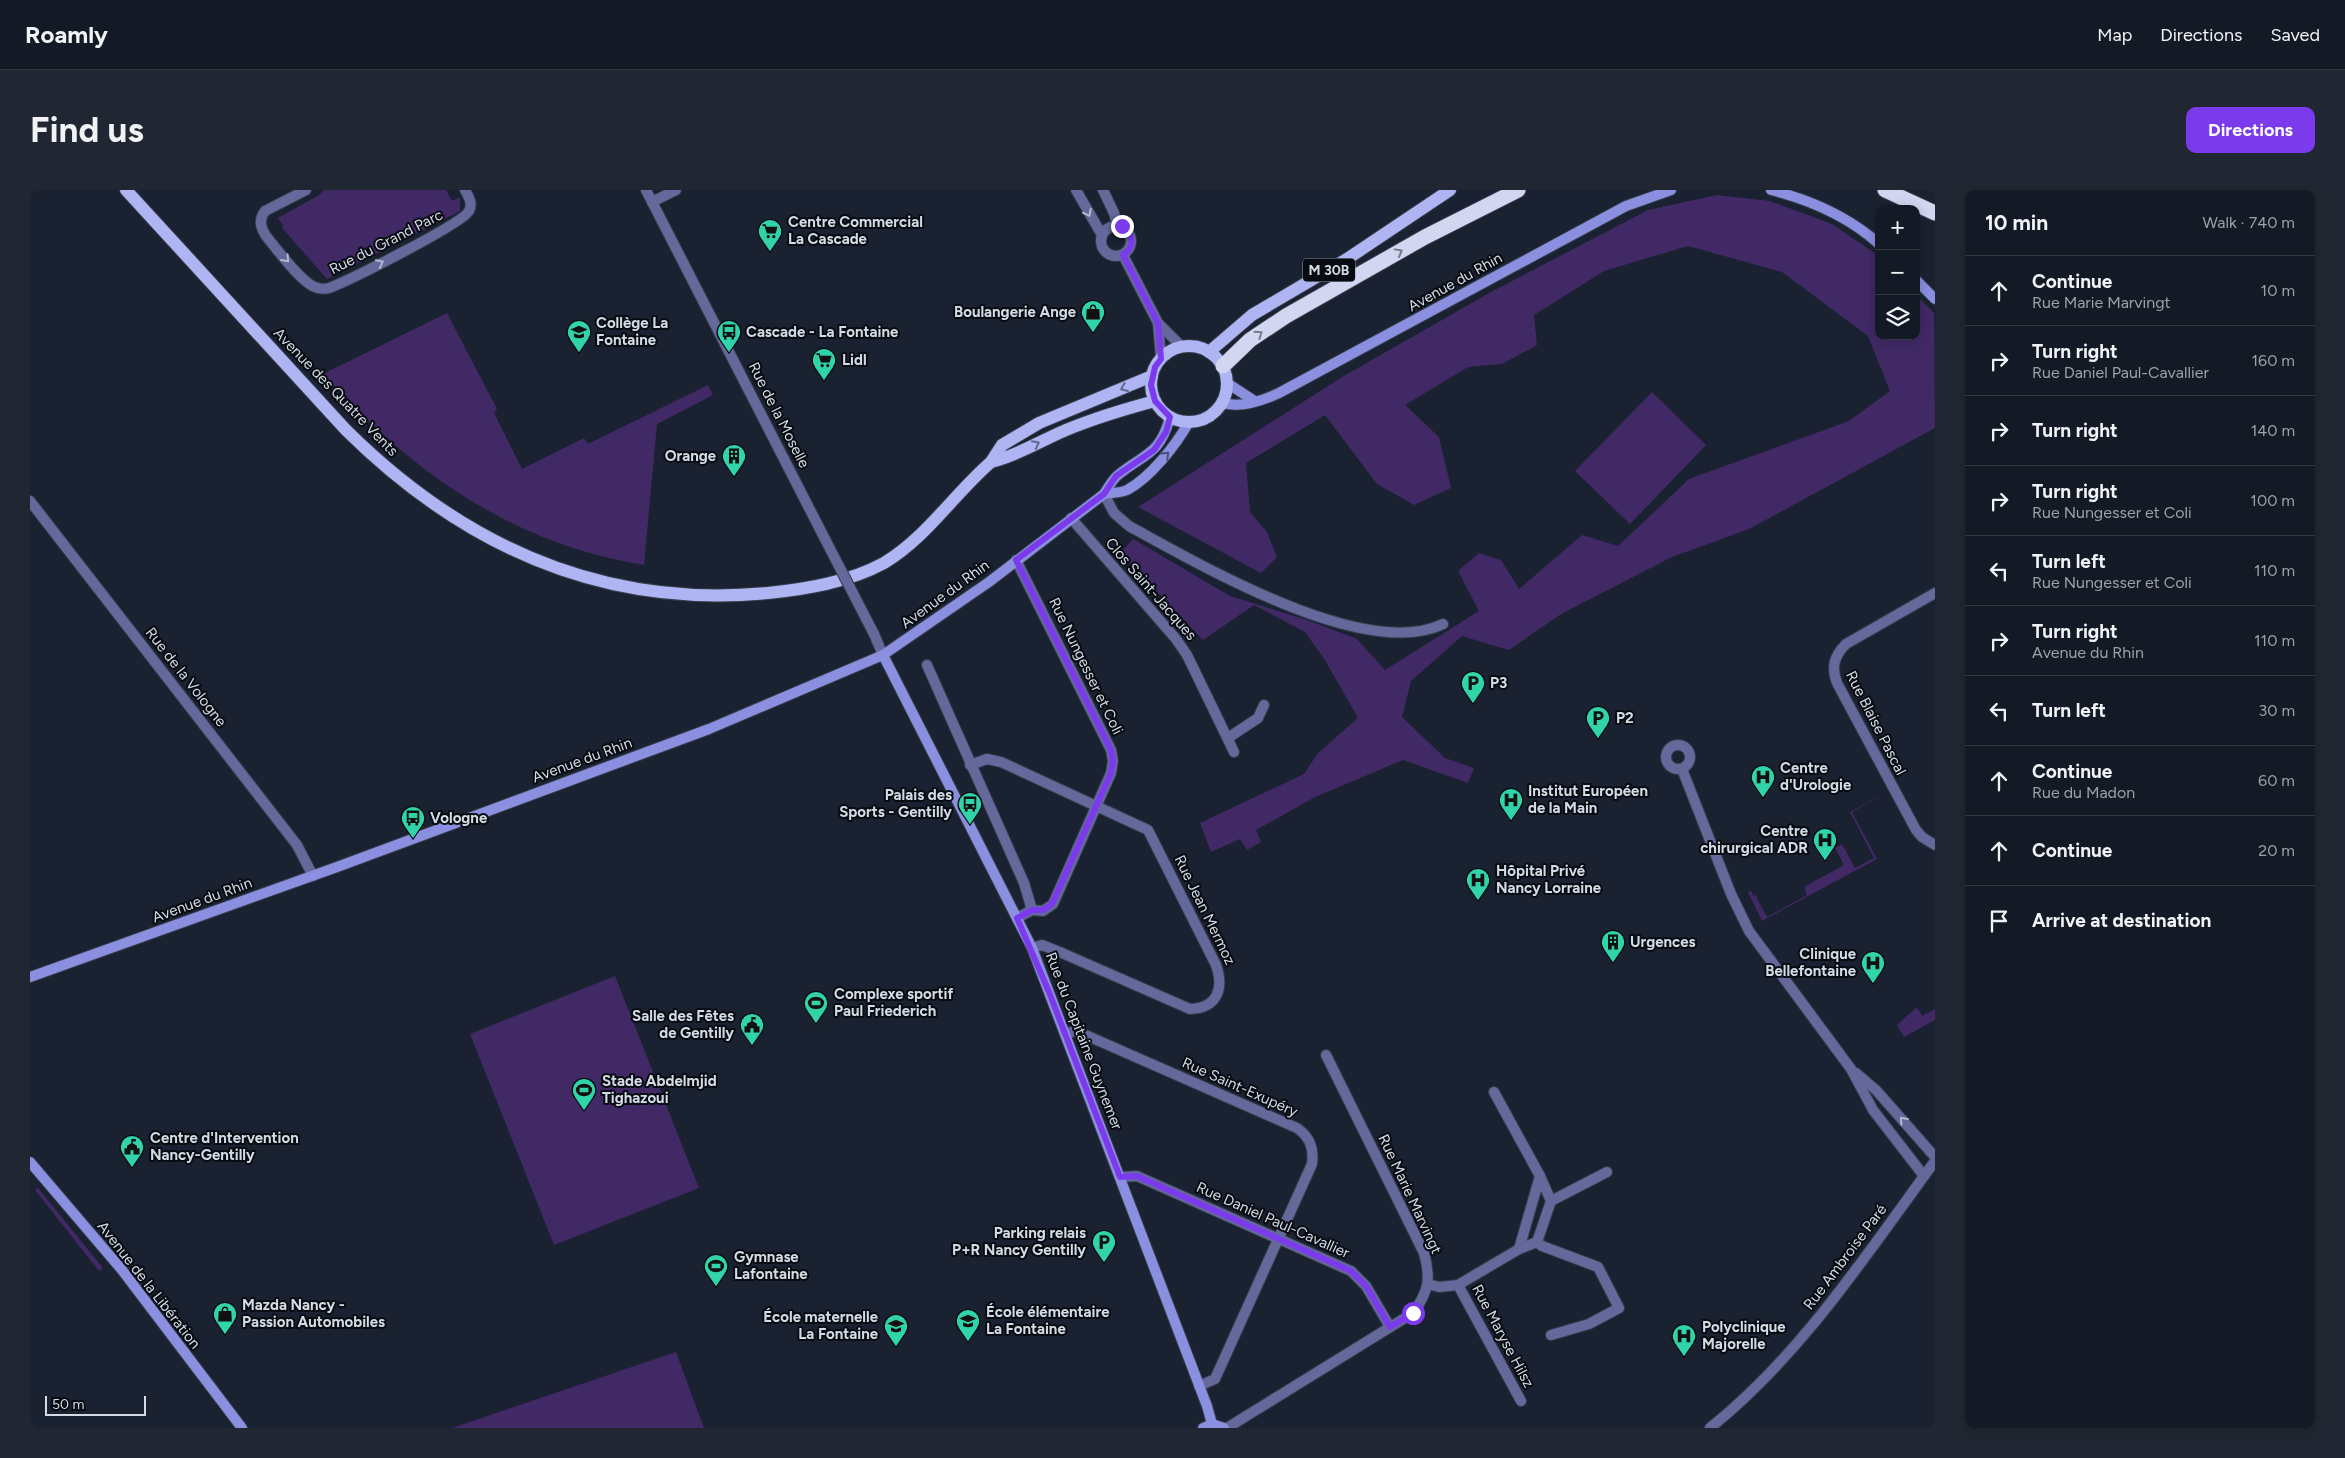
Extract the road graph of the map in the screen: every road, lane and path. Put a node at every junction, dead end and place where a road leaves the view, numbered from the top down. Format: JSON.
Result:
{"nodes":[{"id":1,"x":126,"y":190,"type":"edge"},
{"id":2,"x":306,"y":190,"type":"edge"},
{"id":3,"x":465,"y":190,"type":"edge"},
{"id":4,"x":646,"y":190,"type":"edge"},
{"id":5,"x":676,"y":190,"type":"edge"},
{"id":6,"x":1076,"y":190,"type":"edge"},
{"id":7,"x":1103,"y":190,"type":"edge"},
{"id":8,"x":1450,"y":190,"type":"edge"},
{"id":9,"x":1518,"y":190,"type":"edge"},
{"id":10,"x":1671,"y":190,"type":"edge"},
{"id":11,"x":1771,"y":190,"type":"edge"},
{"id":12,"x":1885,"y":190,"type":"edge"},
{"id":13,"x":652,"y":202,"type":"junction"},
{"id":14,"x":1935,"y":212,"type":"edge"},
{"id":15,"x":1117,"y":226,"type":"junction"},
{"id":16,"x":1102,"y":236,"type":"junction"},
{"id":17,"x":1875,"y":241,"type":"edge"},
{"id":18,"x":1123,"y":255,"type":"junction"},
{"id":19,"x":1920,"y":284,"type":"edge"},
{"id":20,"x":1935,"y":299,"type":"edge"},
{"id":21,"x":1158,"y":323,"type":"junction"},
{"id":22,"x":1182,"y":347,"type":"junction"},
{"id":23,"x":1209,"y":352,"type":"junction"},
{"id":24,"x":1161,"y":359,"type":"junction"},
{"id":25,"x":1222,"y":366,"type":"junction"},
{"id":26,"x":1152,"y":376,"type":"junction"},
{"id":27,"x":1227,"y":383,"type":"junction"},
{"id":28,"x":1254,"y":400,"type":"junction"},
{"id":29,"x":1155,"y":401,"type":"junction"},
{"id":30,"x":1223,"y":403,"type":"junction"},
{"id":31,"x":1170,"y":417,"type":"junction"},
{"id":32,"x":1189,"y":422,"type":"junction"},
{"id":33,"x":991,"y":462,"type":"junction"},
{"id":34,"x":1104,"y":494,"type":"junction"},
{"id":35,"x":30,"y":501,"type":"edge"},
{"id":36,"x":1071,"y":518,"type":"junction"},
{"id":37,"x":1016,"y":560,"type":"junction"},
{"id":38,"x":1935,"y":593,"type":"edge"},
{"id":39,"x":1443,"y":624,"type":"dead end"},
{"id":40,"x":883,"y":655,"type":"junction"},
{"id":41,"x":927,"y":665,"type":"dead end"},
{"id":42,"x":1264,"y":705,"type":"dead end"},
{"id":43,"x":1228,"y":738,"type":"junction"},
{"id":44,"x":1234,"y":752,"type":"dead end"},
{"id":45,"x":970,"y":765,"type":"junction"},
{"id":46,"x":1682,"y":768,"type":"dead end"},
{"id":47,"x":1097,"y":805,"type":"junction"},
{"id":48,"x":1935,"y":845,"type":"edge"},
{"id":49,"x":312,"y":876,"type":"junction"},
{"id":50,"x":1032,"y":910,"type":"junction"},
{"id":51,"x":1017,"y":918,"type":"junction"},
{"id":52,"x":1032,"y":948,"type":"junction"},
{"id":53,"x":30,"y":977,"type":"edge"},
{"id":54,"x":1065,"y":1034,"type":"junction"},
{"id":55,"x":1326,"y":1055,"type":"dead end"},
{"id":56,"x":1851,"y":1069,"type":"junction"},
{"id":57,"x":1494,"y":1092,"type":"dead end"},
{"id":58,"x":1935,"y":1156,"type":"edge"},
{"id":59,"x":1935,"y":1161,"type":"edge"},
{"id":60,"x":30,"y":1162,"type":"edge"},
{"id":61,"x":1607,"y":1172,"type":"dead end"},
{"id":62,"x":1540,"y":1176,"type":"junction"},
{"id":63,"x":1924,"y":1176,"type":"junction"},
{"id":64,"x":1120,"y":1177,"type":"junction"},
{"id":65,"x":1550,"y":1201,"type":"junction"},
{"id":66,"x":1279,"y":1239,"type":"junction"},
{"id":67,"x":1537,"y":1242,"type":"junction"},
{"id":68,"x":1519,"y":1249,"type":"junction"},
{"id":69,"x":1428,"y":1284,"type":"junction"},
{"id":70,"x":1458,"y":1285,"type":"junction"},
{"id":71,"x":1390,"y":1327,"type":"junction"},
{"id":72,"x":1551,"y":1334,"type":"dead end"},
{"id":73,"x":1200,"y":1386,"type":"junction"},
{"id":74,"x":1521,"y":1401,"type":"dead end"},
{"id":75,"x":1208,"y":1426,"type":"edge"},
{"id":76,"x":242,"y":1428,"type":"edge"},
{"id":77,"x":1226,"y":1428,"type":"edge"},
{"id":78,"x":1710,"y":1428,"type":"edge"}],
"edges":[{"from":1,"to":33,"type":"main road","name":"Avenue des Quatre Vents"},
{"from":2,"to":3,"type":"street","name":"Rue du Grand Parc","one_way":true},
{"from":4,"to":13,"type":"street","name":"Rue de la Moselle"},
{"from":5,"to":13,"type":"street"},
{"from":6,"to":16,"type":"street","one_way":true},
{"from":7,"to":15,"type":"street"},
{"from":8,"to":23,"type":"main road","number":"M 30B"},
{"from":25,"to":9,"type":"highway","one_way":true},
{"from":10,"to":28,"type":"main road","name":"Avenue du Rhin"},
{"from":11,"to":17,"type":"main road"},
{"from":12,"to":14,"type":"highway"},
{"from":13,"to":40,"type":"street","name":"Rue de la Moselle","bridge":true},
{"from":15,"to":16,"type":"street"},
{"from":15,"to":18,"type":"street"},
{"from":16,"to":18,"type":"street"},
{"from":18,"to":21,"type":"street"},
{"from":19,"to":20,"type":"main road"},
{"from":21,"to":22,"type":"street"},
{"from":21,"to":24,"type":"street"},
{"from":22,"to":23,"type":"main road"},
{"from":22,"to":24,"type":"main road"},
{"from":23,"to":25,"type":"main road"},
{"from":24,"to":26,"type":"main road"},
{"from":25,"to":27,"type":"main road"},
{"from":26,"to":29,"type":"main road"},
{"from":26,"to":33,"type":"main road","name":"Avenue des Quatre Vents","one_way":true},
{"from":27,"to":28,"type":"main road"},
{"from":27,"to":30,"type":"main road"},
{"from":28,"to":30,"type":"main road","name":"Avenue du Rhin"},
{"from":29,"to":31,"type":"main road"},
{"from":33,"to":29,"type":"main road","name":"Avenue des Quatre Vents","one_way":true},
{"from":30,"to":32,"type":"main road"},
{"from":31,"to":32,"type":"main road"},
{"from":31,"to":34,"type":"main road","name":"Avenue du Rhin"},
{"from":34,"to":32,"type":"main road","name":"Avenue du Rhin","one_way":true},
{"from":34,"to":36,"type":"main road","name":"Avenue du Rhin"},
{"from":34,"to":39,"type":"street"},
{"from":35,"to":49,"type":"street","name":"Rue de la Vologne"},
{"from":36,"to":37,"type":"main road","name":"Avenue du Rhin"},
{"from":36,"to":43,"type":"street","name":"Clos Saint-Jacques"},
{"from":37,"to":40,"type":"main road","name":"Avenue du Rhin"},
{"from":37,"to":47,"type":"street","name":"Rue Nungesser et Coli"},
{"from":38,"to":48,"type":"street","name":"Rue Blaise Pascal"},
{"from":40,"to":49,"type":"main road","name":"Avenue du Rhin"},
{"from":40,"to":51,"type":"main road","name":"Rue du Capitaine Guynemer"},
{"from":41,"to":45,"type":"street"},
{"from":42,"to":43,"type":"street"},
{"from":43,"to":44,"type":"street","name":"Clos Saint-Jacques"},
{"from":45,"to":47,"type":"street","name":"Rue Jean Mermoz"},
{"from":45,"to":50,"type":"street"},
{"from":46,"to":56,"type":"street"},
{"from":47,"to":50,"type":"street","name":"Rue Nungesser et Coli"},
{"from":47,"to":52,"type":"street","name":"Rue Jean Mermoz"},
{"from":49,"to":53,"type":"main road","name":"Avenue du Rhin"},
{"from":50,"to":51,"type":"street"},
{"from":51,"to":52,"type":"main road","name":"Rue du Capitaine Guynemer"},
{"from":52,"to":54,"type":"main road","name":"Rue du Capitaine Guynemer"},
{"from":54,"to":64,"type":"main road","name":"Rue du Capitaine Guynemer"},
{"from":54,"to":66,"type":"street","name":"Rue Saint-Exupéry"},
{"from":55,"to":69,"type":"street","name":"Rue Marie Marvingt"},
{"from":58,"to":56,"type":"street","one_way":true},
{"from":56,"to":63,"type":"street"},
{"from":57,"to":62,"type":"street"},
{"from":59,"to":63,"type":"street","name":"Rue Ambroise Paré"},
{"from":60,"to":76,"type":"main road","name":"Avenue de la Libération"},
{"from":61,"to":65,"type":"street"},
{"from":62,"to":65,"type":"street"},
{"from":62,"to":68,"type":"street"},
{"from":63,"to":78,"type":"street","name":"Rue Ambroise Paré"},
{"from":64,"to":66,"type":"street","name":"Rue Daniel Paul-Cavallier"},
{"from":64,"to":73,"type":"main road","name":"Rue du Capitaine Guynemer"},
{"from":65,"to":67,"type":"street"},
{"from":66,"to":71,"type":"street","name":"Rue Daniel Paul-Cavallier"},
{"from":66,"to":73,"type":"street","name":"Rue Saint-Exupéry"},
{"from":67,"to":68,"type":"street"},
{"from":67,"to":72,"type":"street"},
{"from":68,"to":70,"type":"street"},
{"from":69,"to":70,"type":"street"},
{"from":69,"to":71,"type":"street"},
{"from":70,"to":74,"type":"street","name":"Rue Maryse Hilsz"},
{"from":71,"to":77,"type":"street"},
{"from":73,"to":75,"type":"main road","name":"Rue du Capitaine Guynemer"},
{"from":75,"to":77,"type":"main road"}]}
